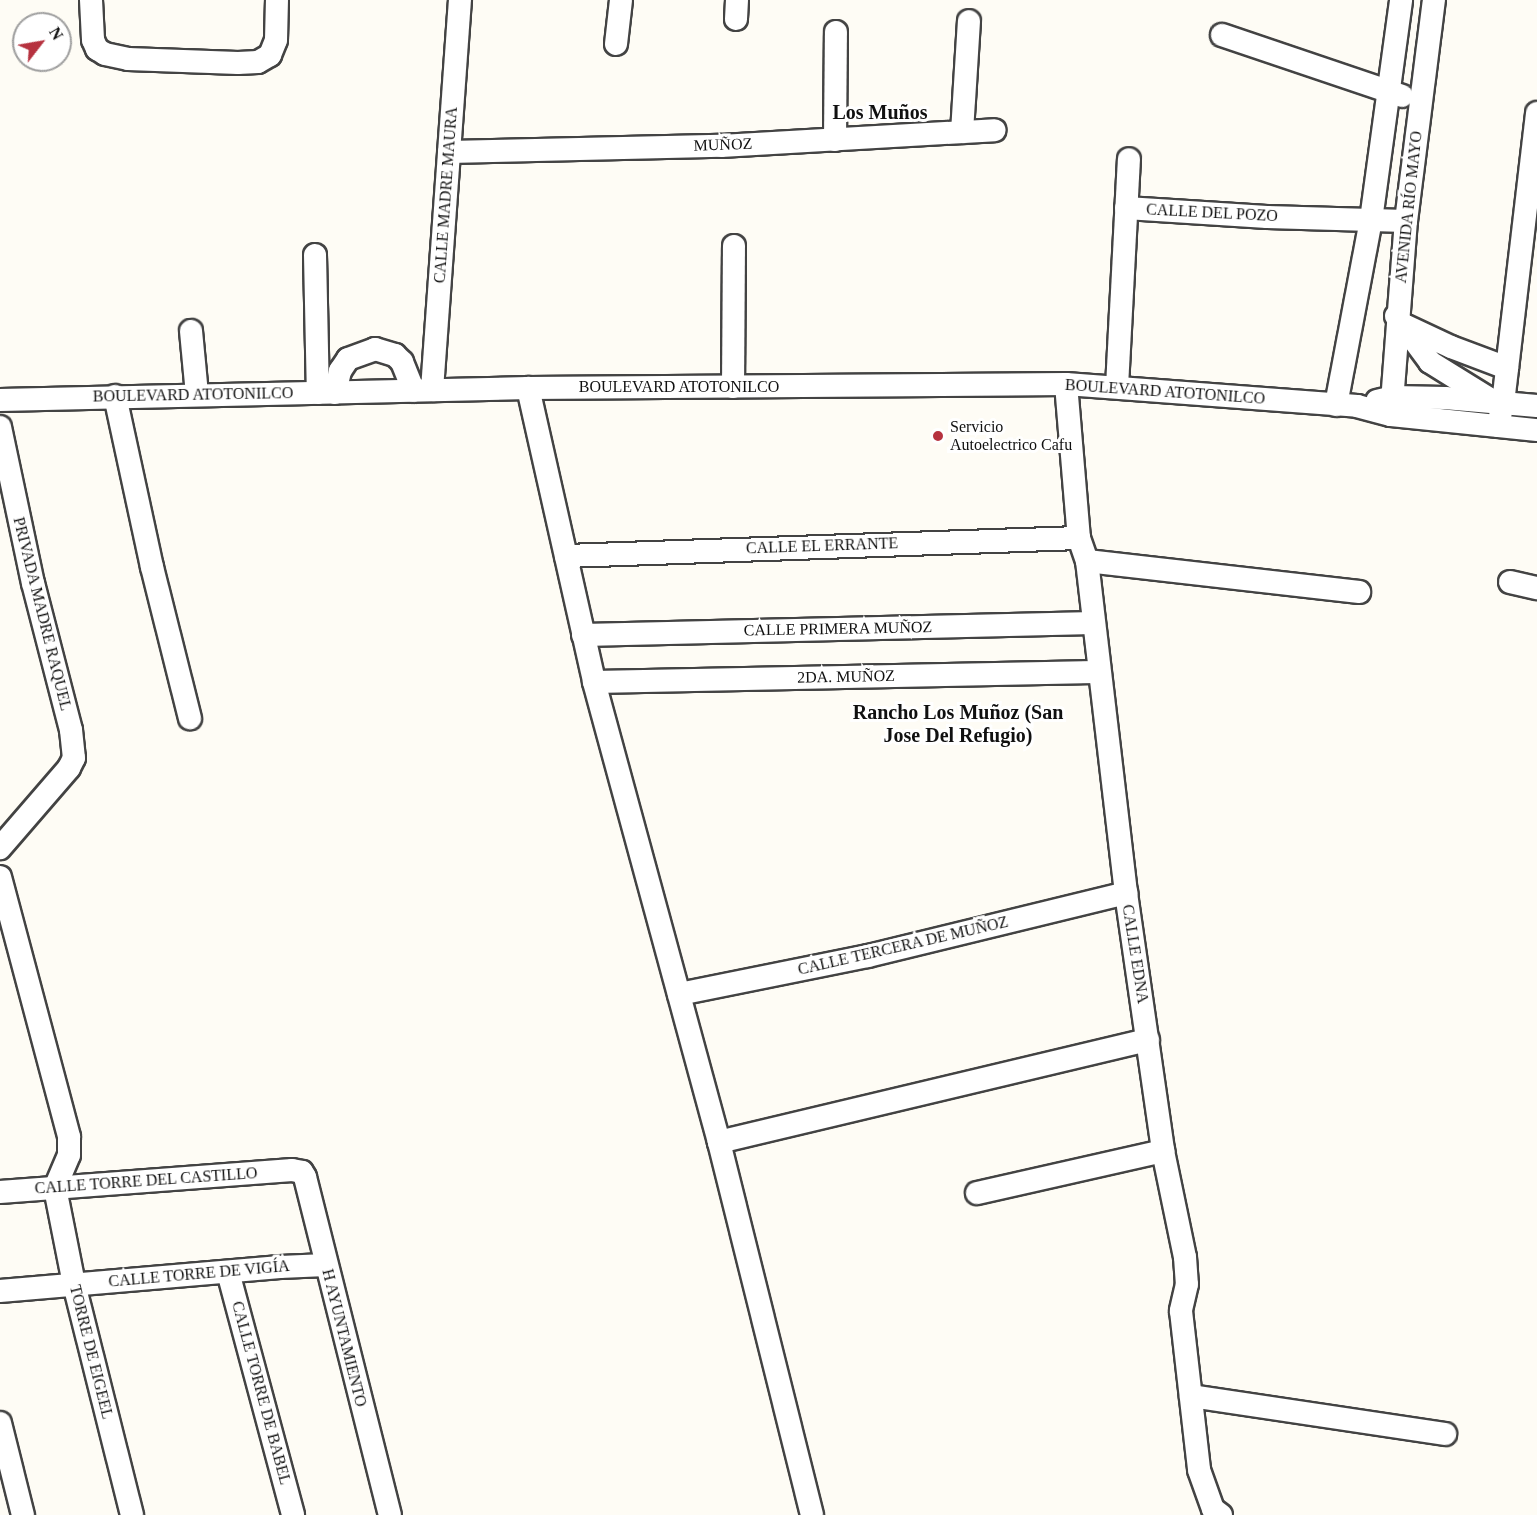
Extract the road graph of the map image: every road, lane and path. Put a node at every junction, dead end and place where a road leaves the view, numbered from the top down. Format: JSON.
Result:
{"nodes":[{"id":1,"x":91,"y":0,"type":"edge"},
{"id":2,"x":277,"y":0,"type":"edge"},
{"id":3,"x":460,"y":0,"type":"edge"},
{"id":4,"x":621,"y":0,"type":"edge"},
{"id":5,"x":1401,"y":0,"type":"edge"},
{"id":6,"x":1433,"y":7,"type":"edge"},
{"id":7,"x":969,"y":21,"type":"dead end"},
{"id":8,"x":836,"y":32,"type":"dead end"},
{"id":9,"x":1222,"y":35,"type":"dead end"},
{"id":10,"x":616,"y":44,"type":"dead end"},
{"id":11,"x":1389,"y":92,"type":"junction"},
{"id":12,"x":1421,"y":103,"type":"junction"},
{"id":13,"x":1537,"y":113,"type":"edge"},
{"id":14,"x":995,"y":130,"type":"dead end"},
{"id":15,"x":962,"y":132,"type":"junction"},
{"id":16,"x":835,"y":140,"type":"junction"},
{"id":17,"x":450,"y":152,"type":"junction"},
{"id":18,"x":1129,"y":159,"type":"dead end"},
{"id":19,"x":1126,"y":208,"type":"junction"},
{"id":20,"x":1371,"y":220,"type":"junction"},
{"id":21,"x":1406,"y":222,"type":"junction"},
{"id":22,"x":734,"y":246,"type":"dead end"},
{"id":23,"x":315,"y":255,"type":"dead end"},
{"id":24,"x":1399,"y":320,"type":"junction"},
{"id":25,"x":191,"y":331,"type":"dead end"},
{"id":26,"x":1507,"y":368,"type":"junction"},
{"id":27,"x":1066,"y":384,"type":"junction"},
{"id":28,"x":733,"y":387,"type":"junction"},
{"id":29,"x":1116,"y":387,"type":"junction"},
{"id":30,"x":528,"y":388,"type":"junction"},
{"id":31,"x":423,"y":391,"type":"junction"},
{"id":32,"x":326,"y":393,"type":"junction"},
{"id":33,"x":197,"y":395,"type":"junction"},
{"id":34,"x":115,"y":396,"type":"junction"},
{"id":35,"x":0,"y":400,"type":"edge"},
{"id":36,"x":1499,"y":402,"type":"junction"},
{"id":37,"x":1346,"y":406,"type":"junction"},
{"id":38,"x":1392,"y":406,"type":"junction"},
{"id":39,"x":1537,"y":406,"type":"edge"},
{"id":40,"x":1498,"y":426,"type":"junction"},
{"id":41,"x":0,"y":427,"type":"edge"},
{"id":42,"x":1537,"y":430,"type":"edge"},
{"id":43,"x":1078,"y":538,"type":"junction"},
{"id":44,"x":567,"y":556,"type":"junction"},
{"id":45,"x":1087,"y":561,"type":"junction"},
{"id":46,"x":1510,"y":582,"type":"dead end"},
{"id":47,"x":1537,"y":588,"type":"edge"},
{"id":48,"x":1359,"y":592,"type":"dead end"},
{"id":49,"x":1093,"y":622,"type":"junction"},
{"id":50,"x":583,"y":635,"type":"junction"},
{"id":51,"x":1098,"y":672,"type":"junction"},
{"id":52,"x":594,"y":682,"type":"junction"},
{"id":53,"x":190,"y":718,"type":"dead end"},
{"id":54,"x":0,"y":848,"type":"edge"},
{"id":55,"x":0,"y":877,"type":"edge"},
{"id":56,"x":1126,"y":893,"type":"junction"},
{"id":57,"x":679,"y":994,"type":"junction"},
{"id":58,"x":1148,"y":1040,"type":"junction"},
{"id":59,"x":719,"y":1142,"type":"junction"},
{"id":60,"x":1163,"y":1151,"type":"junction"},
{"id":61,"x":292,"y":1170,"type":"joint"},
{"id":62,"x":55,"y":1188,"type":"junction"},
{"id":63,"x":0,"y":1192,"type":"edge"},
{"id":64,"x":977,"y":1193,"type":"dead end"},
{"id":65,"x":326,"y":1265,"type":"junction"},
{"id":66,"x":228,"y":1272,"type":"junction"},
{"id":67,"x":74,"y":1284,"type":"junction"},
{"id":68,"x":0,"y":1291,"type":"edge"},
{"id":69,"x":1191,"y":1396,"type":"junction"},
{"id":70,"x":0,"y":1423,"type":"edge"},
{"id":71,"x":1445,"y":1434,"type":"dead end"},
{"id":72,"x":1211,"y":1513,"type":"edge"},
{"id":73,"x":23,"y":1515,"type":"edge"},
{"id":74,"x":132,"y":1515,"type":"edge"},
{"id":75,"x":293,"y":1515,"type":"edge"},
{"id":76,"x":390,"y":1515,"type":"edge"},
{"id":77,"x":812,"y":1515,"type":"edge"}],
"edges":[{"from":1,"to":2,"type":"street"},
{"from":3,"to":17,"type":"street","name":"CALLE MADRE MAURA"},
{"from":4,"to":10,"type":"street"},
{"from":5,"to":6,"type":"street"},
{"from":5,"to":11,"type":"street"},
{"from":6,"to":12,"type":"street","name":"AVENIDA RÍO MAYO"},
{"from":7,"to":15,"type":"street"},
{"from":8,"to":16,"type":"street"},
{"from":9,"to":11,"type":"street"},
{"from":11,"to":12,"type":"street"},
{"from":11,"to":20,"type":"street"},
{"from":12,"to":21,"type":"street","name":"AVENIDA RÍO MAYO"},
{"from":13,"to":26,"type":"street"},
{"from":14,"to":15,"type":"street","name":"MUÑOZ"},
{"from":15,"to":16,"type":"street","name":"MUÑOZ"},
{"from":16,"to":17,"type":"street","name":"MUÑOZ"},
{"from":17,"to":31,"type":"street","name":"CALLE MADRE MAURA"},
{"from":18,"to":19,"type":"street"},
{"from":19,"to":20,"type":"street","name":"CALLE DEL POZO"},
{"from":19,"to":29,"type":"street","name":"CALLE DEL POZO"},
{"from":20,"to":21,"type":"street","name":"CALLE DEL POZO"},
{"from":20,"to":37,"type":"street"},
{"from":21,"to":24,"type":"street","name":"AVENIDA RÍO MAYO"},
{"from":22,"to":28,"type":"street"},
{"from":23,"to":32,"type":"street"},
{"from":24,"to":26,"type":"street"},
{"from":24,"to":36,"type":"street"},
{"from":24,"to":38,"type":"street","name":"AVENIDA RÍO MAYO"},
{"from":25,"to":33,"type":"street"},
{"from":26,"to":36,"type":"street"},
{"from":27,"to":28,"type":"street","name":"BOULEVARD ATOTONILCO"},
{"from":27,"to":29,"type":"street","name":"BOULEVARD ATOTONILCO"},
{"from":27,"to":43,"type":"street","name":"CALLE EDNA"},
{"from":28,"to":30,"type":"street","name":"BOULEVARD ATOTONILCO"},
{"from":29,"to":37,"type":"street","name":"BOULEVARD ATOTONILCO"},
{"from":30,"to":31,"type":"street","name":"BOULEVARD ATOTONILCO"},
{"from":30,"to":44,"type":"street"},
{"from":31,"to":32,"type":"street","name":"BOULEVARD ATOTONILCO"},
{"from":31,"to":32,"type":"street"},
{"from":32,"to":33,"type":"street","name":"BOULEVARD ATOTONILCO"},
{"from":33,"to":34,"type":"street","name":"BOULEVARD ATOTONILCO"},
{"from":34,"to":35,"type":"street","name":"BOULEVARD ATOTONILCO"},
{"from":34,"to":53,"type":"street"},
{"from":36,"to":38,"type":"street","name":"BOULEVARD ATOTONILCO"},
{"from":36,"to":39,"type":"street","name":"BOULEVARD ATOTONILCO"},
{"from":36,"to":40,"type":"street"},
{"from":37,"to":38,"type":"street","name":"BOULEVARD ATOTONILCO"},
{"from":38,"to":40,"type":"street","name":"BOULEVARD ATOTONILCO"},
{"from":40,"to":42,"type":"street","name":"BOULEVARD ATOTONILCO"},
{"from":41,"to":54,"type":"street","name":"PRIVADA MADRE RAQUEL"},
{"from":43,"to":44,"type":"street","name":"CALLE EL ERRANTE"},
{"from":43,"to":45,"type":"street","name":"CALLE EDNA"},
{"from":44,"to":50,"type":"street"},
{"from":45,"to":48,"type":"street"},
{"from":45,"to":49,"type":"street","name":"CALLE EDNA"},
{"from":46,"to":47,"type":"street"},
{"from":49,"to":50,"type":"street","name":"CALLE PRIMERA MUÑOZ"},
{"from":49,"to":51,"type":"street","name":"CALLE EDNA"},
{"from":50,"to":52,"type":"street"},
{"from":51,"to":52,"type":"street","name":"2DA. MUÑOZ"},
{"from":51,"to":56,"type":"street","name":"CALLE EDNA"},
{"from":52,"to":57,"type":"street"},
{"from":55,"to":62,"type":"street"},
{"from":56,"to":57,"type":"street","name":"CALLE TERCERA DE MUÑOZ"},
{"from":56,"to":58,"type":"street","name":"CALLE EDNA"},
{"from":57,"to":59,"type":"street"},
{"from":58,"to":59,"type":"street"},
{"from":58,"to":60,"type":"street","name":"CALLE EDNA"},
{"from":59,"to":77,"type":"street"},
{"from":60,"to":64,"type":"street"},
{"from":60,"to":69,"type":"street","name":"CALLE EDNA"},
{"from":61,"to":62,"type":"street","name":"CALLE TORRE DEL CASTILLO"},
{"from":61,"to":65,"type":"street","name":"H AYUNTAMIENTO"},
{"from":62,"to":63,"type":"street","name":"CALLE TORRE DEL CASTILLO"},
{"from":62,"to":67,"type":"street","name":"TORRE DE EIGEEL"},
{"from":65,"to":66,"type":"street","name":"CALLE TORRE DE VIGÍA"},
{"from":65,"to":76,"type":"street","name":"H AYUNTAMIENTO"},
{"from":66,"to":67,"type":"street","name":"CALLE TORRE DE VIGÍA"},
{"from":66,"to":75,"type":"street","name":"CALLE TORRE DE BABEL"},
{"from":67,"to":68,"type":"street","name":"CALLE TORRE DE VIGÍA"},
{"from":67,"to":74,"type":"street","name":"TORRE DE EIGEEL"},
{"from":69,"to":71,"type":"street"},
{"from":69,"to":72,"type":"street","name":"CALLE EDNA"},
{"from":70,"to":73,"type":"street"}]}
